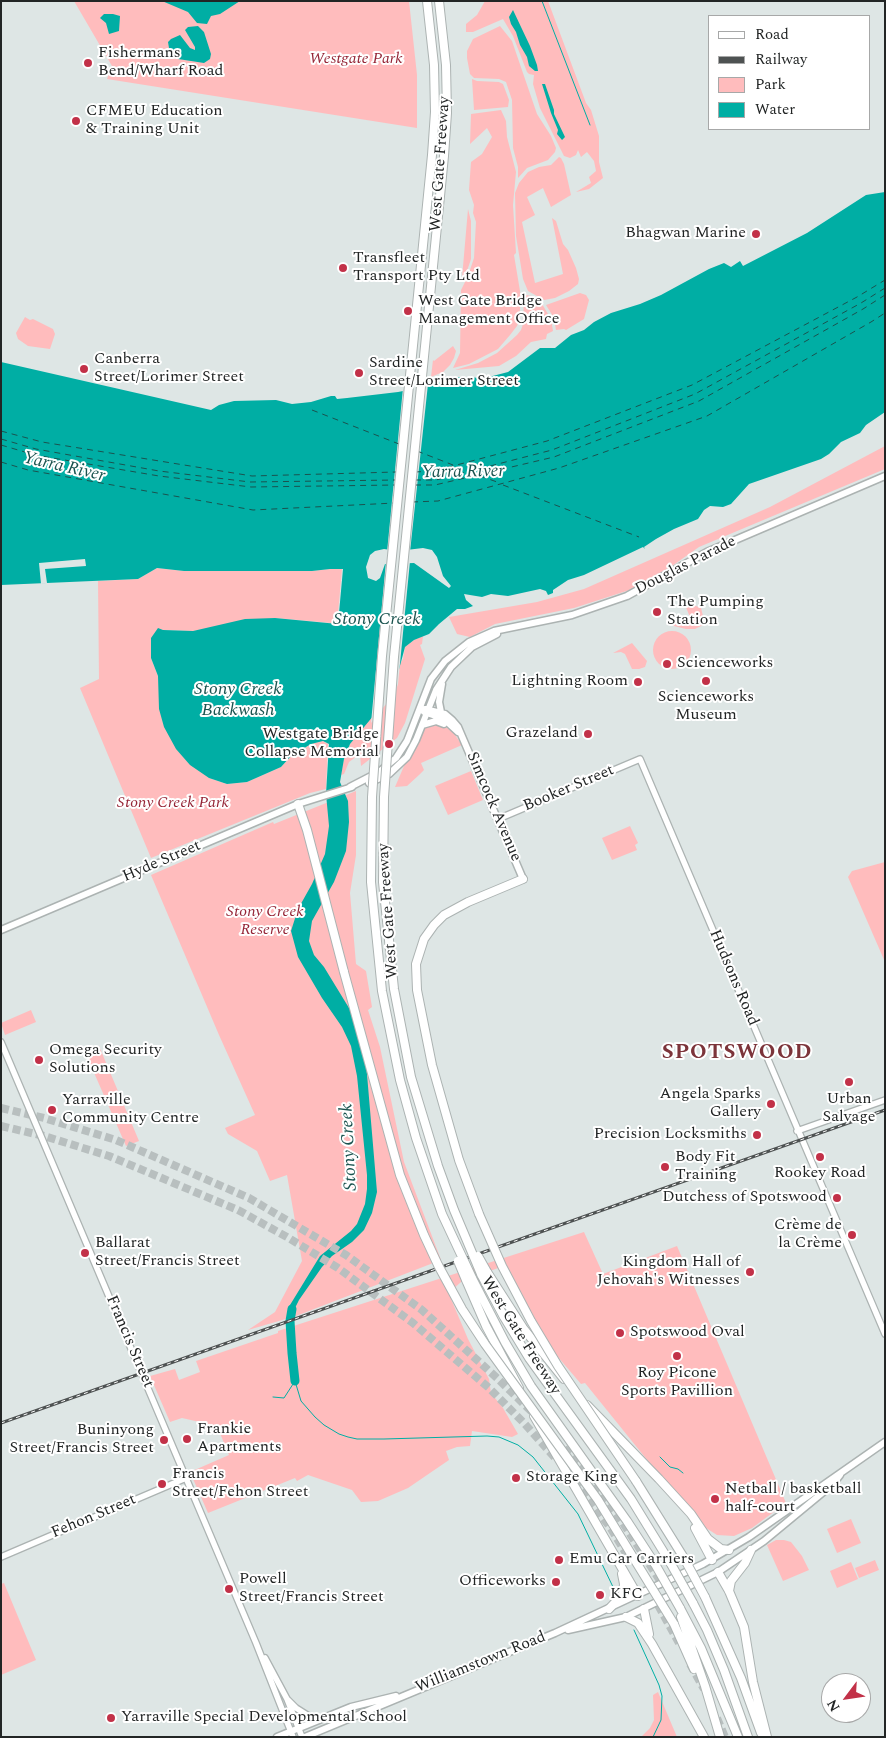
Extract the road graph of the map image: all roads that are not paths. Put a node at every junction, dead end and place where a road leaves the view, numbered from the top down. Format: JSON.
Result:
{"nodes":[{"id":1,"x":427,"y":1,"type":"edge"},
{"id":2,"x":439,"y":1,"type":"edge"},
{"id":3,"x":885,"y":476,"type":"edge"},
{"id":4,"x":510,"y":628,"type":"junction"},
{"id":5,"x":447,"y":672,"type":"junction"},
{"id":6,"x":419,"y":709,"type":"junction"},
{"id":7,"x":427,"y":712,"type":"junction"},
{"id":8,"x":441,"y":712,"type":"junction"},
{"id":9,"x":422,"y":725,"type":"junction"},
{"id":10,"x":461,"y":734,"type":"junction"},
{"id":11,"x":640,"y":759,"type":"joint"},
{"id":12,"x":347,"y":788,"type":"junction"},
{"id":13,"x":324,"y":796,"type":"joint"},
{"id":14,"x":298,"y":804,"type":"junction"},
{"id":15,"x":498,"y":819,"type":"junction"},
{"id":16,"x":523,"y":879,"type":"joint"},
{"id":17,"x":1,"y":930,"type":"edge"},
{"id":18,"x":1,"y":1042,"type":"edge"},
{"id":19,"x":885,"y":1100,"type":"edge"},
{"id":20,"x":798,"y":1131,"type":"junction"},
{"id":21,"x":484,"y":1273,"type":"junction"},
{"id":22,"x":469,"y":1279,"type":"junction"},
{"id":23,"x":885,"y":1334,"type":"edge"},
{"id":24,"x":885,"y":1442,"type":"edge"},
{"id":25,"x":840,"y":1475,"type":"junction"},
{"id":26,"x":186,"y":1478,"type":"junction"},
{"id":27,"x":674,"y":1497,"type":"junction"},
{"id":28,"x":729,"y":1550,"type":"junction"},
{"id":29,"x":751,"y":1550,"type":"junction"},
{"id":30,"x":1,"y":1557,"type":"edge"},
{"id":31,"x":616,"y":1558,"type":"junction"},
{"id":32,"x":712,"y":1560,"type":"junction"},
{"id":33,"x":718,"y":1572,"type":"junction"},
{"id":34,"x":729,"y":1591,"type":"junction"},
{"id":35,"x":638,"y":1596,"type":"junction"},
{"id":36,"x":679,"y":1608,"type":"junction"},
{"id":37,"x":609,"y":1609,"type":"junction"},
{"id":38,"x":644,"y":1609,"type":"junction"},
{"id":39,"x":626,"y":1617,"type":"junction"},
{"id":40,"x":555,"y":1633,"type":"junction"},
{"id":41,"x":256,"y":1643,"type":"junction"},
{"id":42,"x":652,"y":1644,"type":"junction"},
{"id":43,"x":407,"y":1694,"type":"junction"},
{"id":44,"x":287,"y":1699,"type":"junction"},
{"id":45,"x":315,"y":1720,"type":"junction"},
{"id":46,"x":299,"y":1728,"type":"junction"},
{"id":47,"x":292,"y":1734,"type":"edge"},
{"id":48,"x":277,"y":1737,"type":"edge"},
{"id":49,"x":304,"y":1737,"type":"edge"},
{"id":50,"x":704,"y":1737,"type":"edge"},
{"id":51,"x":720,"y":1737,"type":"edge"},
{"id":52,"x":738,"y":1737,"type":"edge"},
{"id":53,"x":748,"y":1737,"type":"edge"},
{"id":54,"x":763,"y":1737,"type":"edge"},
{"id":55,"x":767,"y":1737,"type":"edge"}],
"edges":[{"from":1,"to":22,"type":"highway","name":"West Gate Freeway","bridge":true},
{"from":2,"to":21,"type":"highway","name":"West Gate Freeway","bridge":true},
{"from":3,"to":4,"type":"main road","name":"Douglas Parade"},
{"from":4,"to":5,"type":"main road","name":"Douglas Parade"},
{"from":4,"to":6,"type":"main road","name":"Douglas Parade"},
{"from":5,"to":7,"type":"main road","name":"Douglas Parade"},
{"from":5,"to":8,"type":"main road"},
{"from":6,"to":7,"type":"main road"},
{"from":6,"to":12,"type":"main road","name":"Douglas Parade"},
{"from":7,"to":8,"type":"main road"},
{"from":7,"to":9,"type":"main road","name":"Douglas Parade"},
{"from":7,"to":10,"type":"main road","name":"Simcock Avenue"},
{"from":8,"to":10,"type":"main road","name":"Simcock Avenue"},
{"from":9,"to":10,"type":"main road"},
{"from":9,"to":12,"type":"main road","name":"Douglas Parade"},
{"from":10,"to":15,"type":"main road","name":"Simcock Avenue"},
{"from":11,"to":15,"type":"street","name":"Booker Street"},
{"from":11,"to":20,"type":"street","name":"Hudsons Road"},
{"from":12,"to":13,"type":"main road","name":"Douglas Parade"},
{"from":13,"to":14,"type":"main road","name":"Hyde Street"},
{"from":14,"to":17,"type":"main road","name":"Hyde Street"},
{"from":14,"to":51,"type":"highway","bridge":true},
{"from":15,"to":16,"type":"main road","name":"Simcock Avenue"},
{"from":16,"to":54,"type":"highway","bridge":true},
{"from":18,"to":26,"type":"street","name":"Francis Street"},
{"from":19,"to":20,"type":"street"},
{"from":20,"to":23,"type":"street","name":"Hudsons Road"},
{"from":21,"to":27,"type":"highway"},
{"from":21,"to":53,"type":"highway","name":"West Gate Freeway","bridge":true},
{"from":22,"to":31,"type":"highway"},
{"from":22,"to":36,"type":"highway","name":"West Gate Freeway","bridge":true},
{"from":24,"to":25,"type":"main road"},
{"from":25,"to":28,"type":"main road","name":"Williamstown Road"},
{"from":25,"to":29,"type":"main road","name":"Williamstown Road"},
{"from":26,"to":30,"type":"street","name":"Fehon Street"},
{"from":26,"to":41,"type":"street","name":"Francis Street"},
{"from":27,"to":28,"type":"highway"},
{"from":27,"to":32,"type":"highway"},
{"from":28,"to":32,"type":"main road","name":"Williamstown Road"},
{"from":29,"to":33,"type":"main road","name":"Williamstown Road"},
{"from":29,"to":34,"type":"highway"},
{"from":31,"to":35,"type":"highway"},
{"from":31,"to":37,"type":"highway"},
{"from":32,"to":33,"type":"main road"},
{"from":32,"to":35,"type":"main road","name":"Williamstown Road"},
{"from":33,"to":34,"type":"highway"},
{"from":33,"to":38,"type":"main road","name":"Williamstown Road"},
{"from":34,"to":55,"type":"highway"},
{"from":35,"to":37,"type":"main road","name":"Williamstown Road"},
{"from":35,"to":38,"type":"main road"},
{"from":36,"to":51,"type":"highway"},
{"from":36,"to":52,"type":"highway"},
{"from":37,"to":40,"type":"main road","name":"Williamstown Road"},
{"from":38,"to":39,"type":"main road","name":"Williamstown Road"},
{"from":38,"to":42,"type":"highway"},
{"from":39,"to":40,"type":"main road","name":"Williamstown Road"},
{"from":39,"to":42,"type":"highway"},
{"from":40,"to":43,"type":"main road","name":"Williamstown Road"},
{"from":41,"to":44,"type":"street","name":"Francis Street"},
{"from":41,"to":47,"type":"street","name":"Francis Street"},
{"from":42,"to":50,"type":"highway"},
{"from":43,"to":45,"type":"main road","name":"Williamstown Road"},
{"from":43,"to":49,"type":"main road","name":"Williamstown Road"},
{"from":44,"to":45,"type":"street"},
{"from":44,"to":46,"type":"street","name":"Francis Street"},
{"from":45,"to":46,"type":"main road","name":"Williamstown Road"},
{"from":46,"to":47,"type":"main road","name":"Williamstown Road"},
{"from":46,"to":49,"type":"street","name":"Francis Street"},
{"from":47,"to":48,"type":"main road","name":"Williamstown Road"}]}
